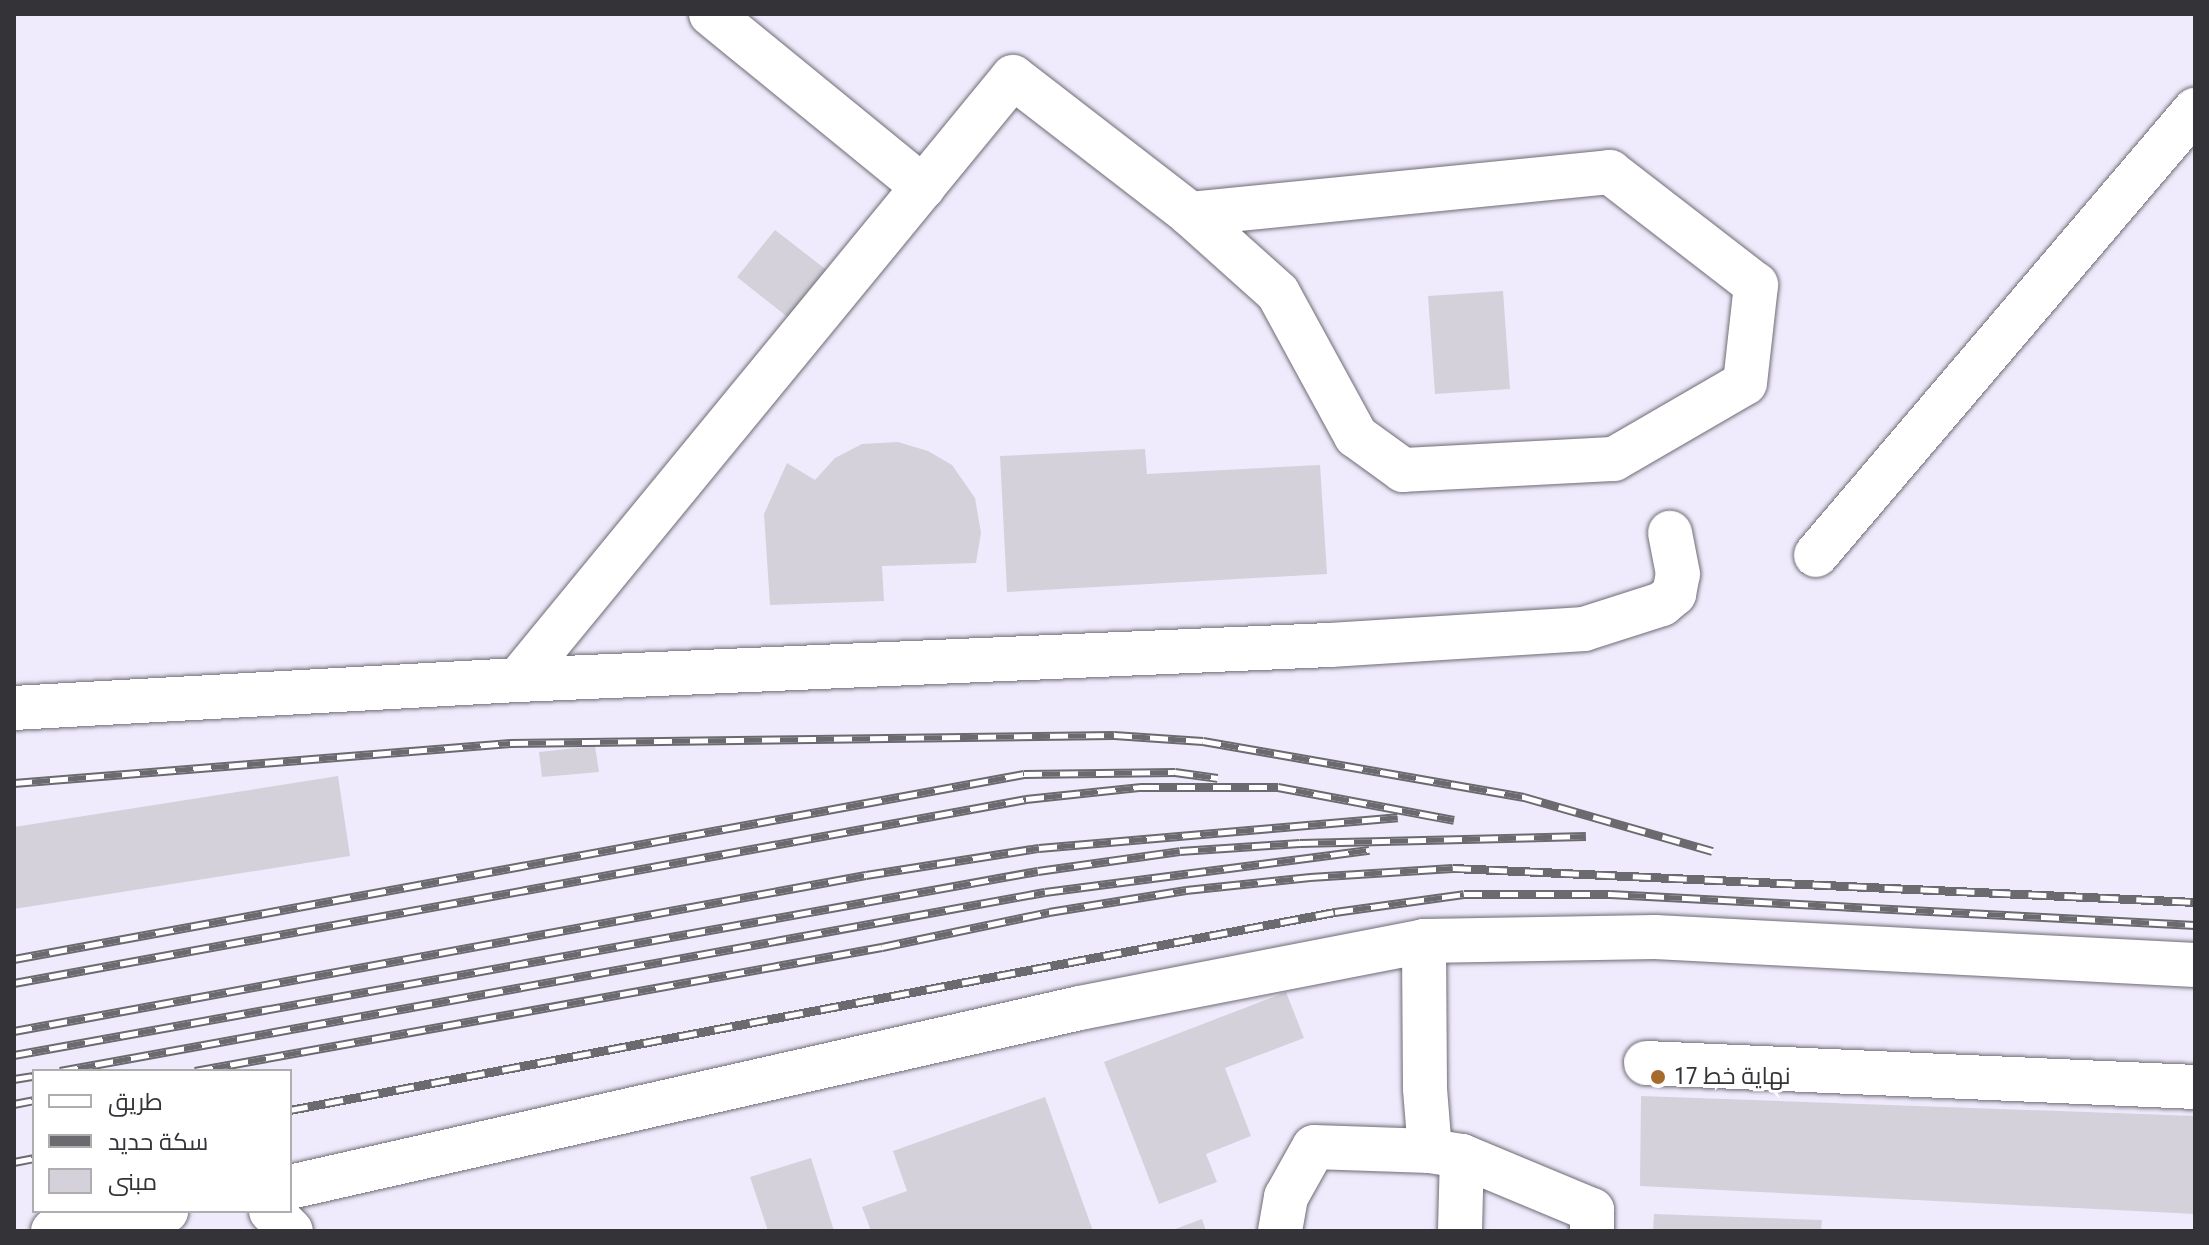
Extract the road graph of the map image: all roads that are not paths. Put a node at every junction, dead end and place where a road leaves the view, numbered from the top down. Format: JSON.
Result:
{"nodes":[{"id":1,"x":711,"y":14,"type":"edge"},
{"id":2,"x":2195,"y":110,"type":"edge"},
{"id":3,"x":923,"y":187,"type":"junction"},
{"id":4,"x":1190,"y":214,"type":"junction"},
{"id":5,"x":1670,"y":533,"type":"dead end"},
{"id":6,"x":1816,"y":555,"type":"dead end"},
{"id":7,"x":518,"y":680,"type":"junction"},
{"id":8,"x":14,"y":708,"type":"edge"},
{"id":9,"x":1424,"y":941,"type":"junction"},
{"id":10,"x":2195,"y":965,"type":"edge"},
{"id":11,"x":1646,"y":1063,"type":"dead end"},
{"id":12,"x":2195,"y":1087,"type":"edge"},
{"id":13,"x":1446,"y":1153,"type":"junction"},
{"id":14,"x":292,"y":1187,"type":"edge"},
{"id":15,"x":155,"y":1213,"type":"edge"},
{"id":16,"x":273,"y":1213,"type":"edge"},
{"id":17,"x":1460,"y":1230,"type":"edge"},
{"id":18,"x":53,"y":1231,"type":"edge"},
{"id":19,"x":291,"y":1231,"type":"edge"},
{"id":20,"x":1280,"y":1231,"type":"edge"},
{"id":21,"x":1592,"y":1231,"type":"edge"}],
"edges":[{"from":1,"to":3,"type":"street"},
{"from":2,"to":6,"type":"street"},
{"from":3,"to":4,"type":"street"},
{"from":3,"to":7,"type":"street"},
{"from":4,"to":4,"type":"street"},
{"from":5,"to":7,"type":"street"},
{"from":7,"to":8,"type":"street"},
{"from":9,"to":10,"type":"street"},
{"from":9,"to":13,"type":"street"},
{"from":9,"to":14,"type":"street"},
{"from":11,"to":12,"type":"street"},
{"from":13,"to":17,"type":"street"},
{"from":13,"to":20,"type":"street"},
{"from":13,"to":21,"type":"street"},
{"from":15,"to":18,"type":"street"},
{"from":16,"to":19,"type":"street"}]}
